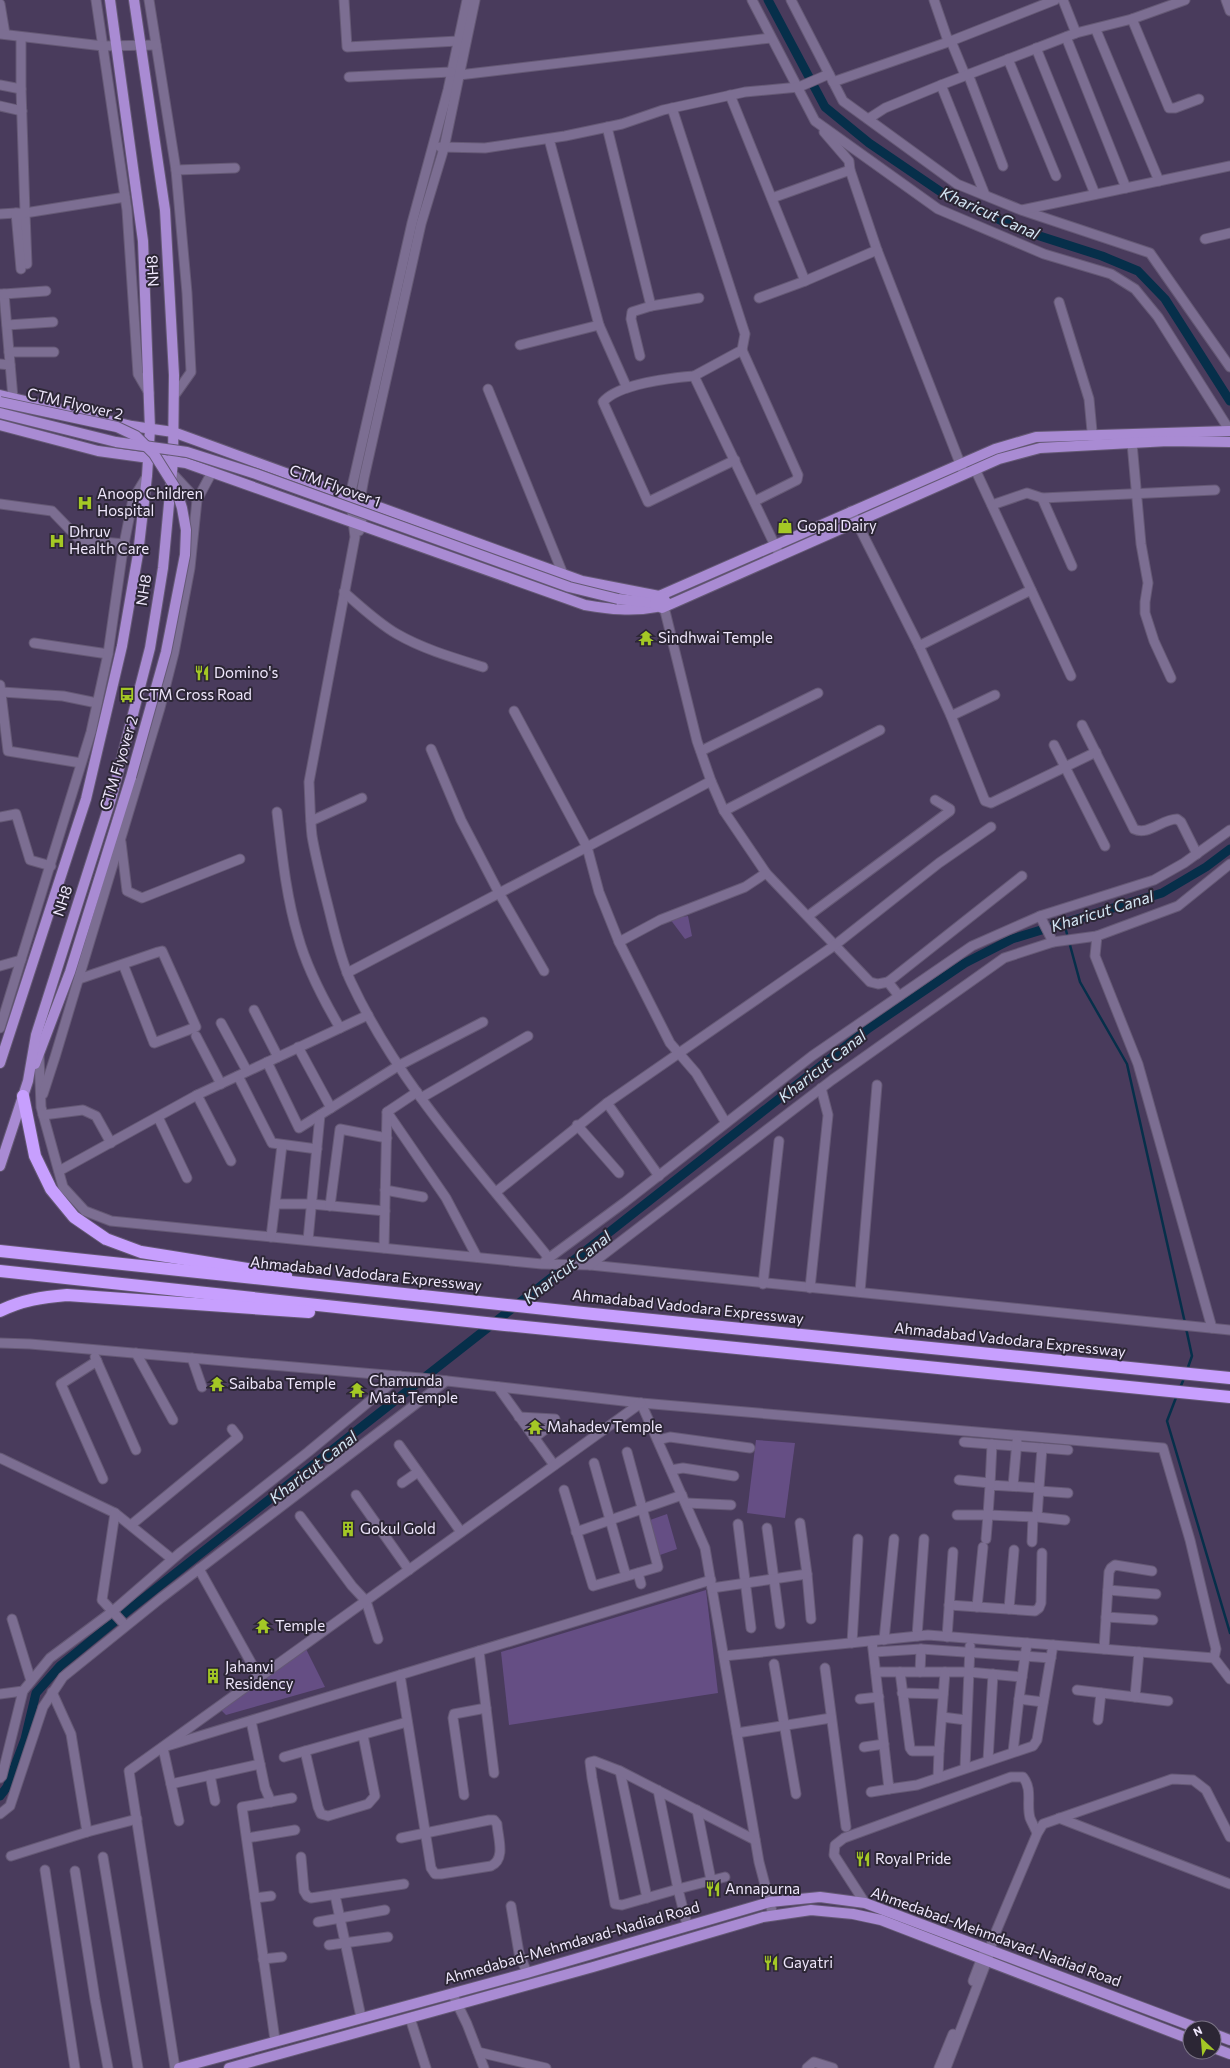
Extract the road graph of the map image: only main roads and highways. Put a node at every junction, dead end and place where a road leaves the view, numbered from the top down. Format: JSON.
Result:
{"nodes":[{"id":1,"x":110,"y":0,"type":"edge"},
{"id":2,"x":134,"y":0,"type":"edge"},
{"id":3,"x":0,"y":395,"type":"edge"},
{"id":4,"x":0,"y":402,"type":"edge"},
{"id":5,"x":0,"y":413,"type":"edge"},
{"id":6,"x":0,"y":424,"type":"edge"},
{"id":7,"x":150,"y":429,"type":"junction"},
{"id":8,"x":1230,"y":431,"type":"edge"},
{"id":9,"x":173,"y":432,"type":"junction"},
{"id":10,"x":1230,"y":442,"type":"edge"},
{"id":11,"x":149,"y":459,"type":"junction"},
{"id":12,"x":173,"y":461,"type":"junction"},
{"id":13,"x":698,"y":579,"type":"junction"},
{"id":14,"x":704,"y":589,"type":"junction"},
{"id":15,"x":660,"y":604,"type":"junction"},
{"id":16,"x":0,"y":1063,"type":"edge"},
{"id":17,"x":28,"y":1080,"type":"junction"},
{"id":18,"x":23,"y":1096,"type":"junction"},
{"id":19,"x":0,"y":1166,"type":"edge"},
{"id":20,"x":0,"y":1251,"type":"edge"},
{"id":21,"x":0,"y":1271,"type":"edge"},
{"id":22,"x":320,"y":1286,"type":"junction"},
{"id":23,"x":362,"y":1310,"type":"junction"},
{"id":24,"x":0,"y":1311,"type":"edge"},
{"id":25,"x":1230,"y":1378,"type":"edge"},
{"id":26,"x":1230,"y":1397,"type":"edge"},
{"id":27,"x":1182,"y":2022,"type":"edge"},
{"id":28,"x":1182,"y":2035,"type":"edge"},
{"id":29,"x":178,"y":2068,"type":"edge"},
{"id":30,"x":229,"y":2068,"type":"edge"}],
"edges":[{"from":1,"to":7,"type":"main road","name":"NH8"},
{"from":2,"to":9,"type":"main road","name":"NH8"},
{"from":3,"to":7,"type":"main road"},
{"from":4,"to":17,"type":"main road","name":"CTM Flyover 2","bridge":true},
{"from":5,"to":15,"type":"main road","name":"CTM Flyover 1","bridge":true},
{"from":6,"to":11,"type":"main road"},
{"from":7,"to":9,"type":"main road"},
{"from":7,"to":11,"type":"main road","name":"NH8"},
{"from":8,"to":13,"type":"main road"},
{"from":9,"to":12,"type":"main road","name":"NH8"},
{"from":9,"to":15,"type":"main road"},
{"from":10,"to":14,"type":"main road"},
{"from":11,"to":12,"type":"main road"},
{"from":11,"to":16,"type":"main road","name":"NH8"},
{"from":12,"to":15,"type":"main road"},
{"from":12,"to":17,"type":"main road","name":"NH8"},
{"from":13,"to":14,"type":"main road"},
{"from":13,"to":15,"type":"main road"},
{"from":14,"to":15,"type":"main road"},
{"from":17,"to":18,"type":"main road","name":"NH8"},
{"from":18,"to":19,"type":"main road","name":"NH8"},
{"from":18,"to":22,"type":"highway"},
{"from":20,"to":22,"type":"highway","name":"Ahmadabad Vadodara Expressway"},
{"from":21,"to":23,"type":"highway"},
{"from":22,"to":25,"type":"highway","name":"Ahmadabad Vadodara Expressway"},
{"from":23,"to":24,"type":"highway"},
{"from":23,"to":26,"type":"highway"},
{"from":27,"to":29,"type":"main road","name":"Ahmedabad-Mehmdavad-Nadiad Road"},
{"from":28,"to":30,"type":"main road"}]}
